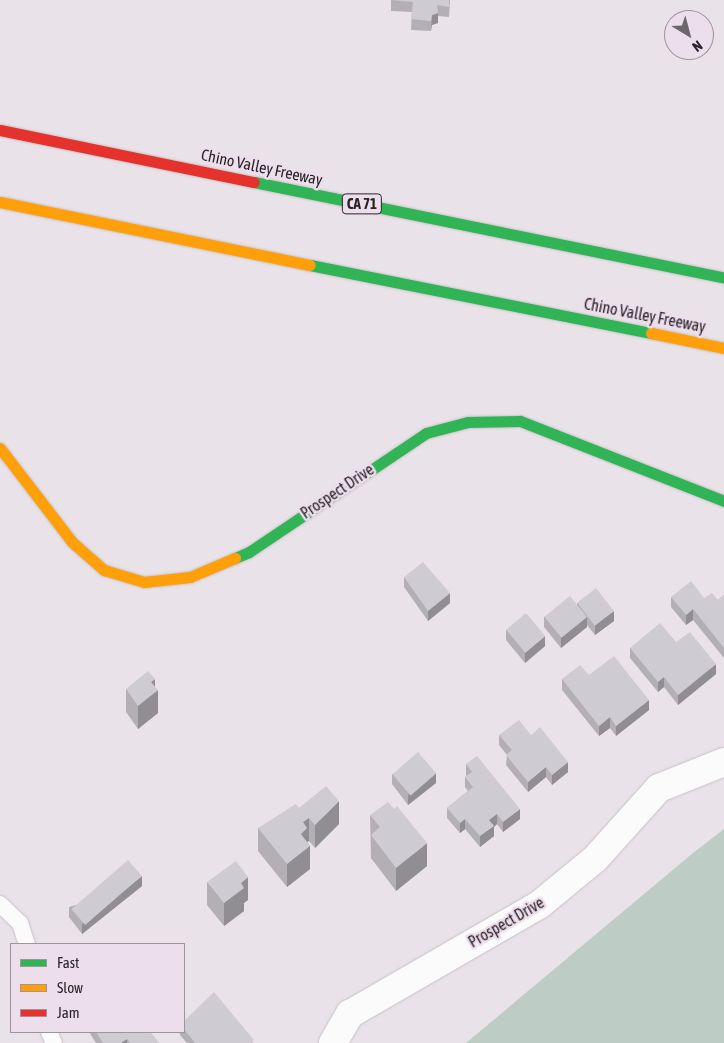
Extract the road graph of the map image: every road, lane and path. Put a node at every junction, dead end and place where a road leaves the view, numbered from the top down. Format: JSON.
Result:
{"nodes":[{"id":1,"x":0,"y":130,"type":"edge"},
{"id":2,"x":0,"y":202,"type":"edge"},
{"id":3,"x":724,"y":278,"type":"edge"},
{"id":4,"x":724,"y":348,"type":"edge"},
{"id":5,"x":0,"y":448,"type":"edge"},
{"id":6,"x":724,"y":500,"type":"edge"},
{"id":7,"x":724,"y":762,"type":"edge"},
{"id":8,"x":0,"y":904,"type":"edge"},
{"id":9,"x":27,"y":943,"type":"edge"},
{"id":10,"x":333,"y":1043,"type":"edge"}],
"edges":[{"from":1,"to":3,"type":"main road","name":"Chino Valley Freeway","number":"CA 71"},
{"from":2,"to":4,"type":"main road","name":"Chino Valley Freeway"},
{"from":5,"to":6,"type":"main road","name":"Prospect Drive"},
{"from":7,"to":10,"type":"street","name":"Prospect Drive"},
{"from":8,"to":9,"type":"lane"}]}
